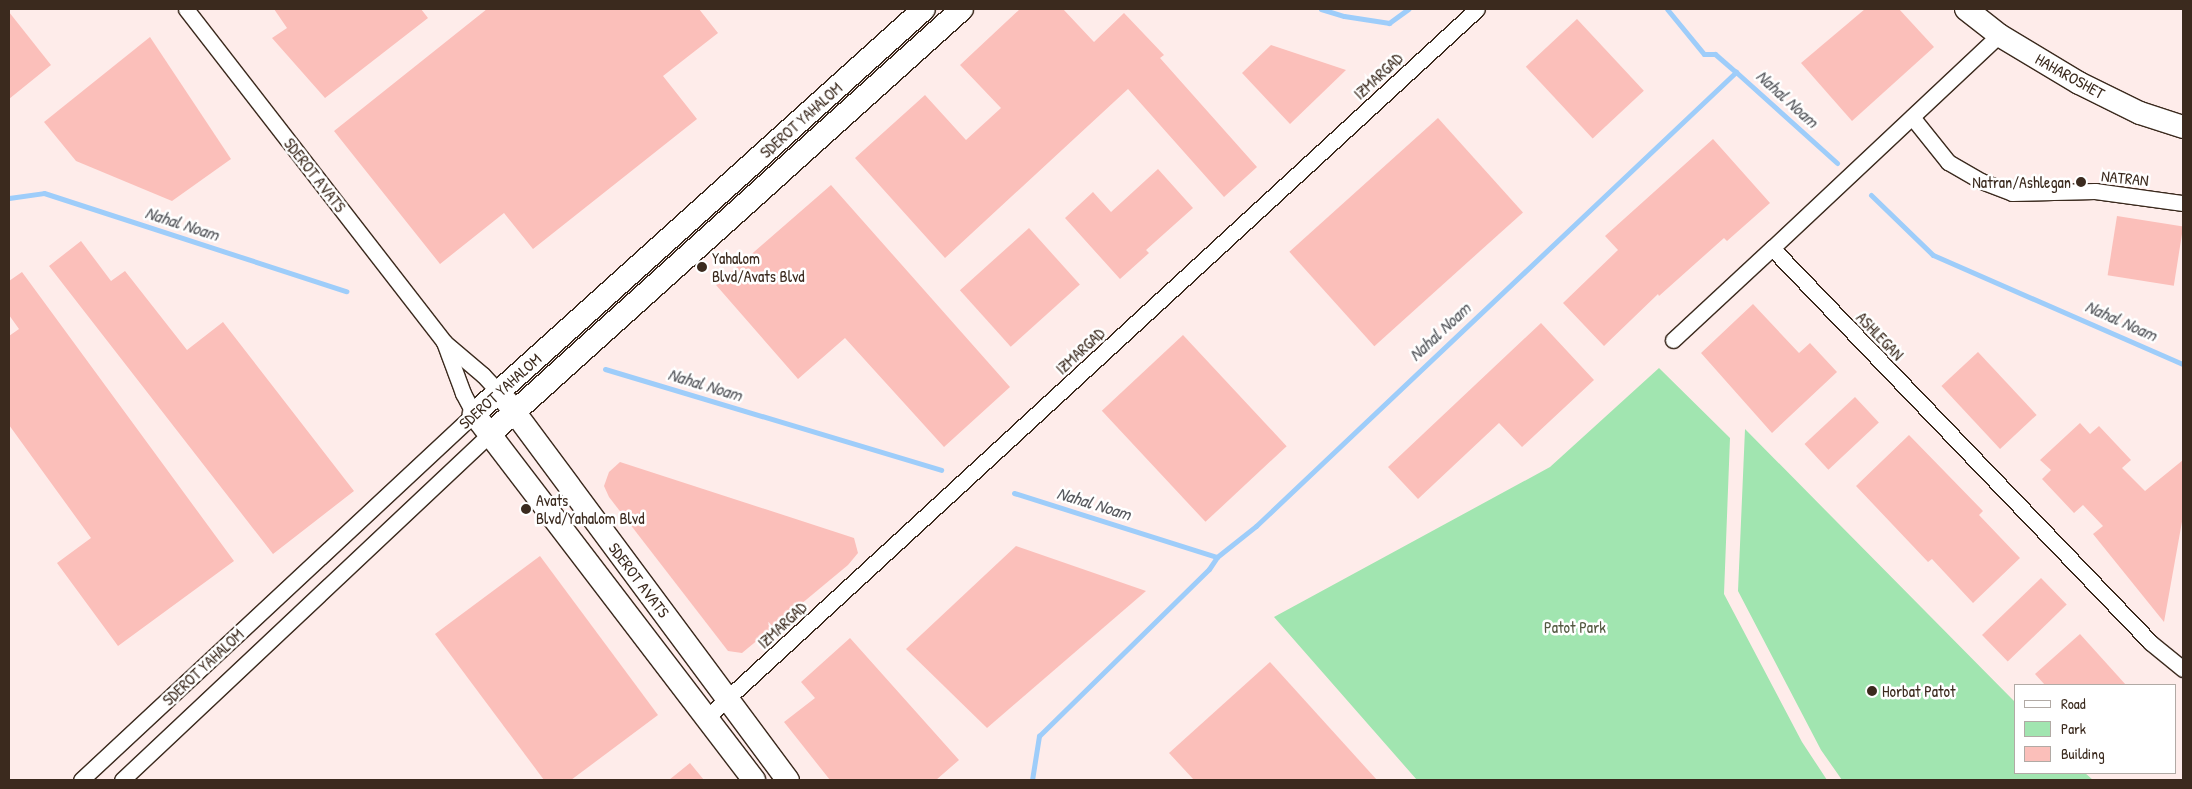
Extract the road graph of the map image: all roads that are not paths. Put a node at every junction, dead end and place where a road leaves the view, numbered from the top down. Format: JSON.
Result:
{"nodes":[{"id":1,"x":186,"y":9,"type":"edge"},
{"id":2,"x":924,"y":9,"type":"edge"},
{"id":3,"x":962,"y":9,"type":"edge"},
{"id":4,"x":1478,"y":9,"type":"edge"},
{"id":5,"x":1966,"y":9,"type":"edge"},
{"id":6,"x":1999,"y":35,"type":"junction"},
{"id":7,"x":1912,"y":117,"type":"junction"},
{"id":8,"x":2183,"y":127,"type":"edge"},
{"id":9,"x":2183,"y":203,"type":"edge"},
{"id":10,"x":1772,"y":248,"type":"junction"},
{"id":11,"x":1673,"y":340,"type":"dead end"},
{"id":12,"x":444,"y":342,"type":"junction"},
{"id":13,"x":499,"y":392,"type":"junction"},
{"id":14,"x":515,"y":413,"type":"junction"},
{"id":15,"x":474,"y":414,"type":"junction"},
{"id":16,"x":490,"y":434,"type":"junction"},
{"id":17,"x":2183,"y":669,"type":"edge"},
{"id":18,"x":728,"y":699,"type":"junction"},
{"id":19,"x":706,"y":718,"type":"junction"},
{"id":20,"x":81,"y":780,"type":"edge"},
{"id":21,"x":122,"y":780,"type":"edge"},
{"id":22,"x":754,"y":780,"type":"edge"},
{"id":23,"x":788,"y":780,"type":"edge"}],
"edges":[{"from":1,"to":12,"type":"street","name":"SDEROT AVATS"},
{"from":2,"to":13,"type":"street","name":"SDEROT YAHALOM"},
{"from":3,"to":14,"type":"street","name":"SDEROT YAHALOM"},
{"from":4,"to":18,"type":"street","name":"IZMARGAD"},
{"from":5,"to":6,"type":"street","name":"HAHAROSHET"},
{"from":6,"to":7,"type":"street"},
{"from":6,"to":8,"type":"street","name":"HAHAROSHET"},
{"from":7,"to":9,"type":"street","name":"NATRAN"},
{"from":7,"to":10,"type":"street"},
{"from":10,"to":11,"type":"street"},
{"from":10,"to":17,"type":"street","name":"ASHLEGAN"},
{"from":12,"to":13,"type":"street","name":"SDEROT AVATS"},
{"from":12,"to":15,"type":"street","name":"SDEROT AVATS"},
{"from":13,"to":14,"type":"street","name":"SDEROT AVATS"},
{"from":13,"to":15,"type":"street","name":"SDEROT YAHALOM"},
{"from":14,"to":16,"type":"street","name":"SDEROT YAHALOM"},
{"from":14,"to":18,"type":"street","name":"SDEROT AVATS"},
{"from":15,"to":16,"type":"street","name":"SDEROT AVATS"},
{"from":15,"to":20,"type":"street","name":"SDEROT YAHALOM"},
{"from":16,"to":19,"type":"street","name":"SDEROT AVATS"},
{"from":16,"to":21,"type":"street","name":"SDEROT YAHALOM"},
{"from":18,"to":19,"type":"street","name":"IZMARGAD"},
{"from":18,"to":23,"type":"street","name":"SDEROT AVATS"},
{"from":19,"to":22,"type":"street","name":"SDEROT AVATS"}]}
